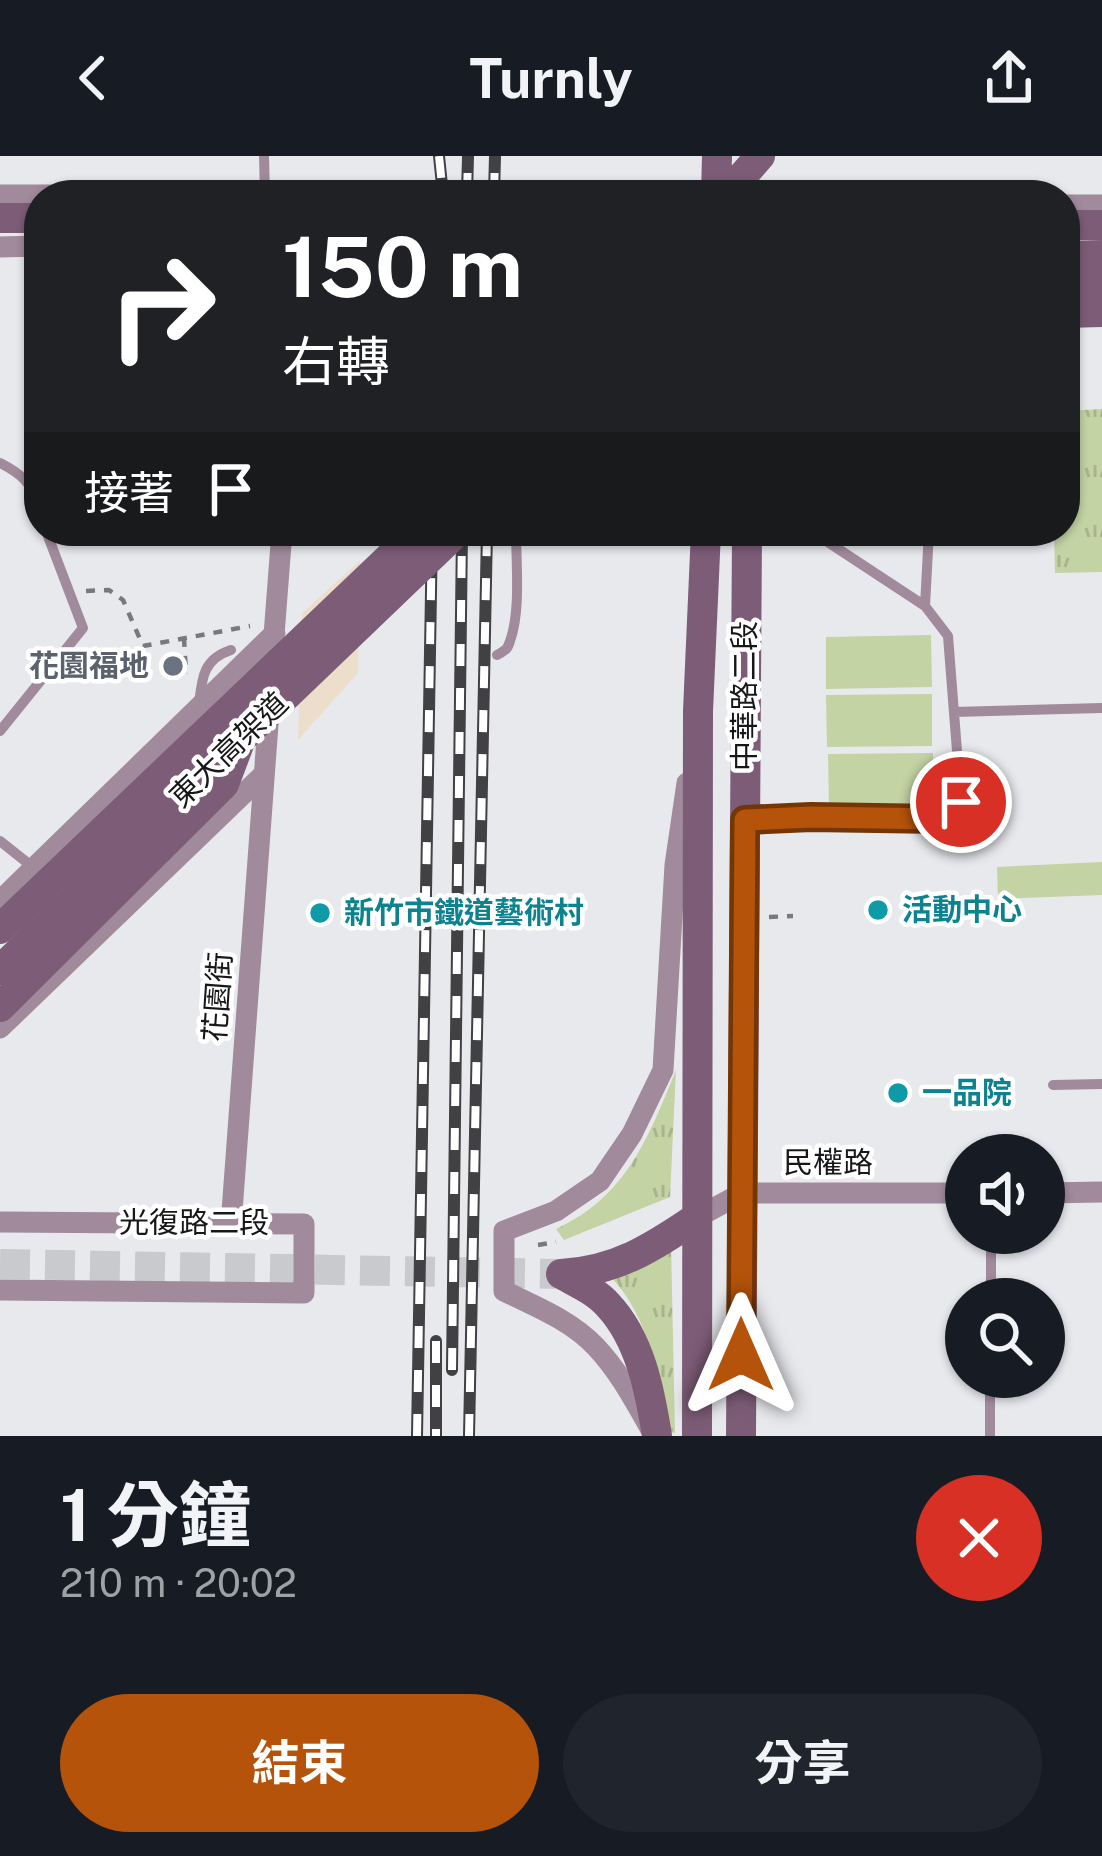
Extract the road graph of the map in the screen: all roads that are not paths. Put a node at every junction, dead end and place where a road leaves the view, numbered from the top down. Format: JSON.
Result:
{"nodes":[{"id":1,"x":51,"y":546,"type":"edge"},
{"id":2,"x":281,"y":546,"type":"edge"},
{"id":3,"x":401,"y":546,"type":"edge"},
{"id":4,"x":442,"y":546,"type":"edge"},
{"id":5,"x":515,"y":546,"type":"edge"},
{"id":6,"x":705,"y":546,"type":"edge"},
{"id":7,"x":747,"y":546,"type":"edge"},
{"id":8,"x":834,"y":546,"type":"edge"},
{"id":9,"x":928,"y":546,"type":"edge"},
{"id":10,"x":925,"y":606,"type":"junction"},
{"id":11,"x":275,"y":627,"type":"junction"},
{"id":12,"x":231,"y":650,"type":"dead end"},
{"id":13,"x":497,"y":655,"type":"dead end"},
{"id":14,"x":199,"y":706,"type":"junction"},
{"id":15,"x":1102,"y":708,"type":"edge"},
{"id":16,"x":698,"y":711,"type":"junction"},
{"id":17,"x":954,"y":712,"type":"junction"},
{"id":18,"x":0,"y":731,"type":"edge"},
{"id":19,"x":241,"y":739,"type":"junction"},
{"id":20,"x":264,"y":774,"type":"junction"},
{"id":21,"x":745,"y":820,"type":"junction"},
{"id":22,"x":0,"y":841,"type":"edge"},
{"id":23,"x":34,"y":868,"type":"junction"},
{"id":24,"x":0,"y":901,"type":"edge"},
{"id":25,"x":0,"y":929,"type":"edge"},
{"id":26,"x":0,"y":970,"type":"edge"},
{"id":27,"x":0,"y":1007,"type":"edge"},
{"id":28,"x":0,"y":1028,"type":"edge"},
{"id":29,"x":1053,"y":1084,"type":"dead end"},
{"id":30,"x":1102,"y":1084,"type":"edge"},
{"id":31,"x":1065,"y":1192,"type":"edge"},
{"id":32,"x":1102,"y":1192,"type":"edge"},
{"id":33,"x":742,"y":1193,"type":"junction"},
{"id":34,"x":945,"y":1193,"type":"edge"},
{"id":35,"x":696,"y":1218,"type":"junction"},
{"id":36,"x":0,"y":1222,"type":"edge"},
{"id":37,"x":231,"y":1225,"type":"junction"},
{"id":38,"x":0,"y":1290,"type":"edge"},
{"id":39,"x":990,"y":1398,"type":"edge"},
{"id":40,"x":656,"y":1436,"type":"edge"},
{"id":41,"x":697,"y":1436,"type":"edge"},
{"id":42,"x":741,"y":1436,"type":"edge"},
{"id":43,"x":990,"y":1436,"type":"edge"}],
"edges":[{"from":1,"to":18,"type":"lane"},
{"from":2,"to":11,"type":"street","name":"花園街"},
{"from":3,"to":25,"type":"street","name":"東大高架道","bridge":true},
{"from":4,"to":19,"type":"street","name":"東大高架道","bridge":true},
{"from":5,"to":13,"type":"lane"},
{"from":6,"to":16,"type":"street","name":"中華路二段"},
{"from":7,"to":21,"type":"street","name":"中華路二段"},
{"from":8,"to":10,"type":"lane"},
{"from":9,"to":10,"type":"lane"},
{"from":10,"to":17,"type":"lane"},
{"from":11,"to":14,"type":"street"},
{"from":11,"to":20,"type":"street","name":"花園街"},
{"from":12,"to":14,"type":"lane"},
{"from":14,"to":23,"type":"street"},
{"from":15,"to":17,"type":"lane"},
{"from":16,"to":35,"type":"street","name":"中華路二段"},
{"from":16,"to":40,"type":"street","name":"中華路二段"},
{"from":17,"to":21,"type":"lane"},
{"from":19,"to":26,"type":"street","name":"東大高架道"},
{"from":19,"to":27,"type":"street"},
{"from":20,"to":28,"type":"street"},
{"from":20,"to":37,"type":"street","name":"花園街"},
{"from":21,"to":33,"type":"street","name":"中華路二段"},
{"from":22,"to":23,"type":"lane"},
{"from":23,"to":24,"type":"street"},
{"from":29,"to":30,"type":"lane"},
{"from":31,"to":32,"type":"street"},
{"from":33,"to":34,"type":"street","name":"民權路"},
{"from":33,"to":35,"type":"street","name":"民權路"},
{"from":33,"to":42,"type":"street","name":"中華路二段"},
{"from":35,"to":40,"type":"street"},
{"from":35,"to":41,"type":"street","name":"中華路二段"},
{"from":36,"to":37,"type":"street","name":"光復路二段"},
{"from":37,"to":38,"type":"street","name":"光復路二段"},
{"from":39,"to":43,"type":"lane"}]}
